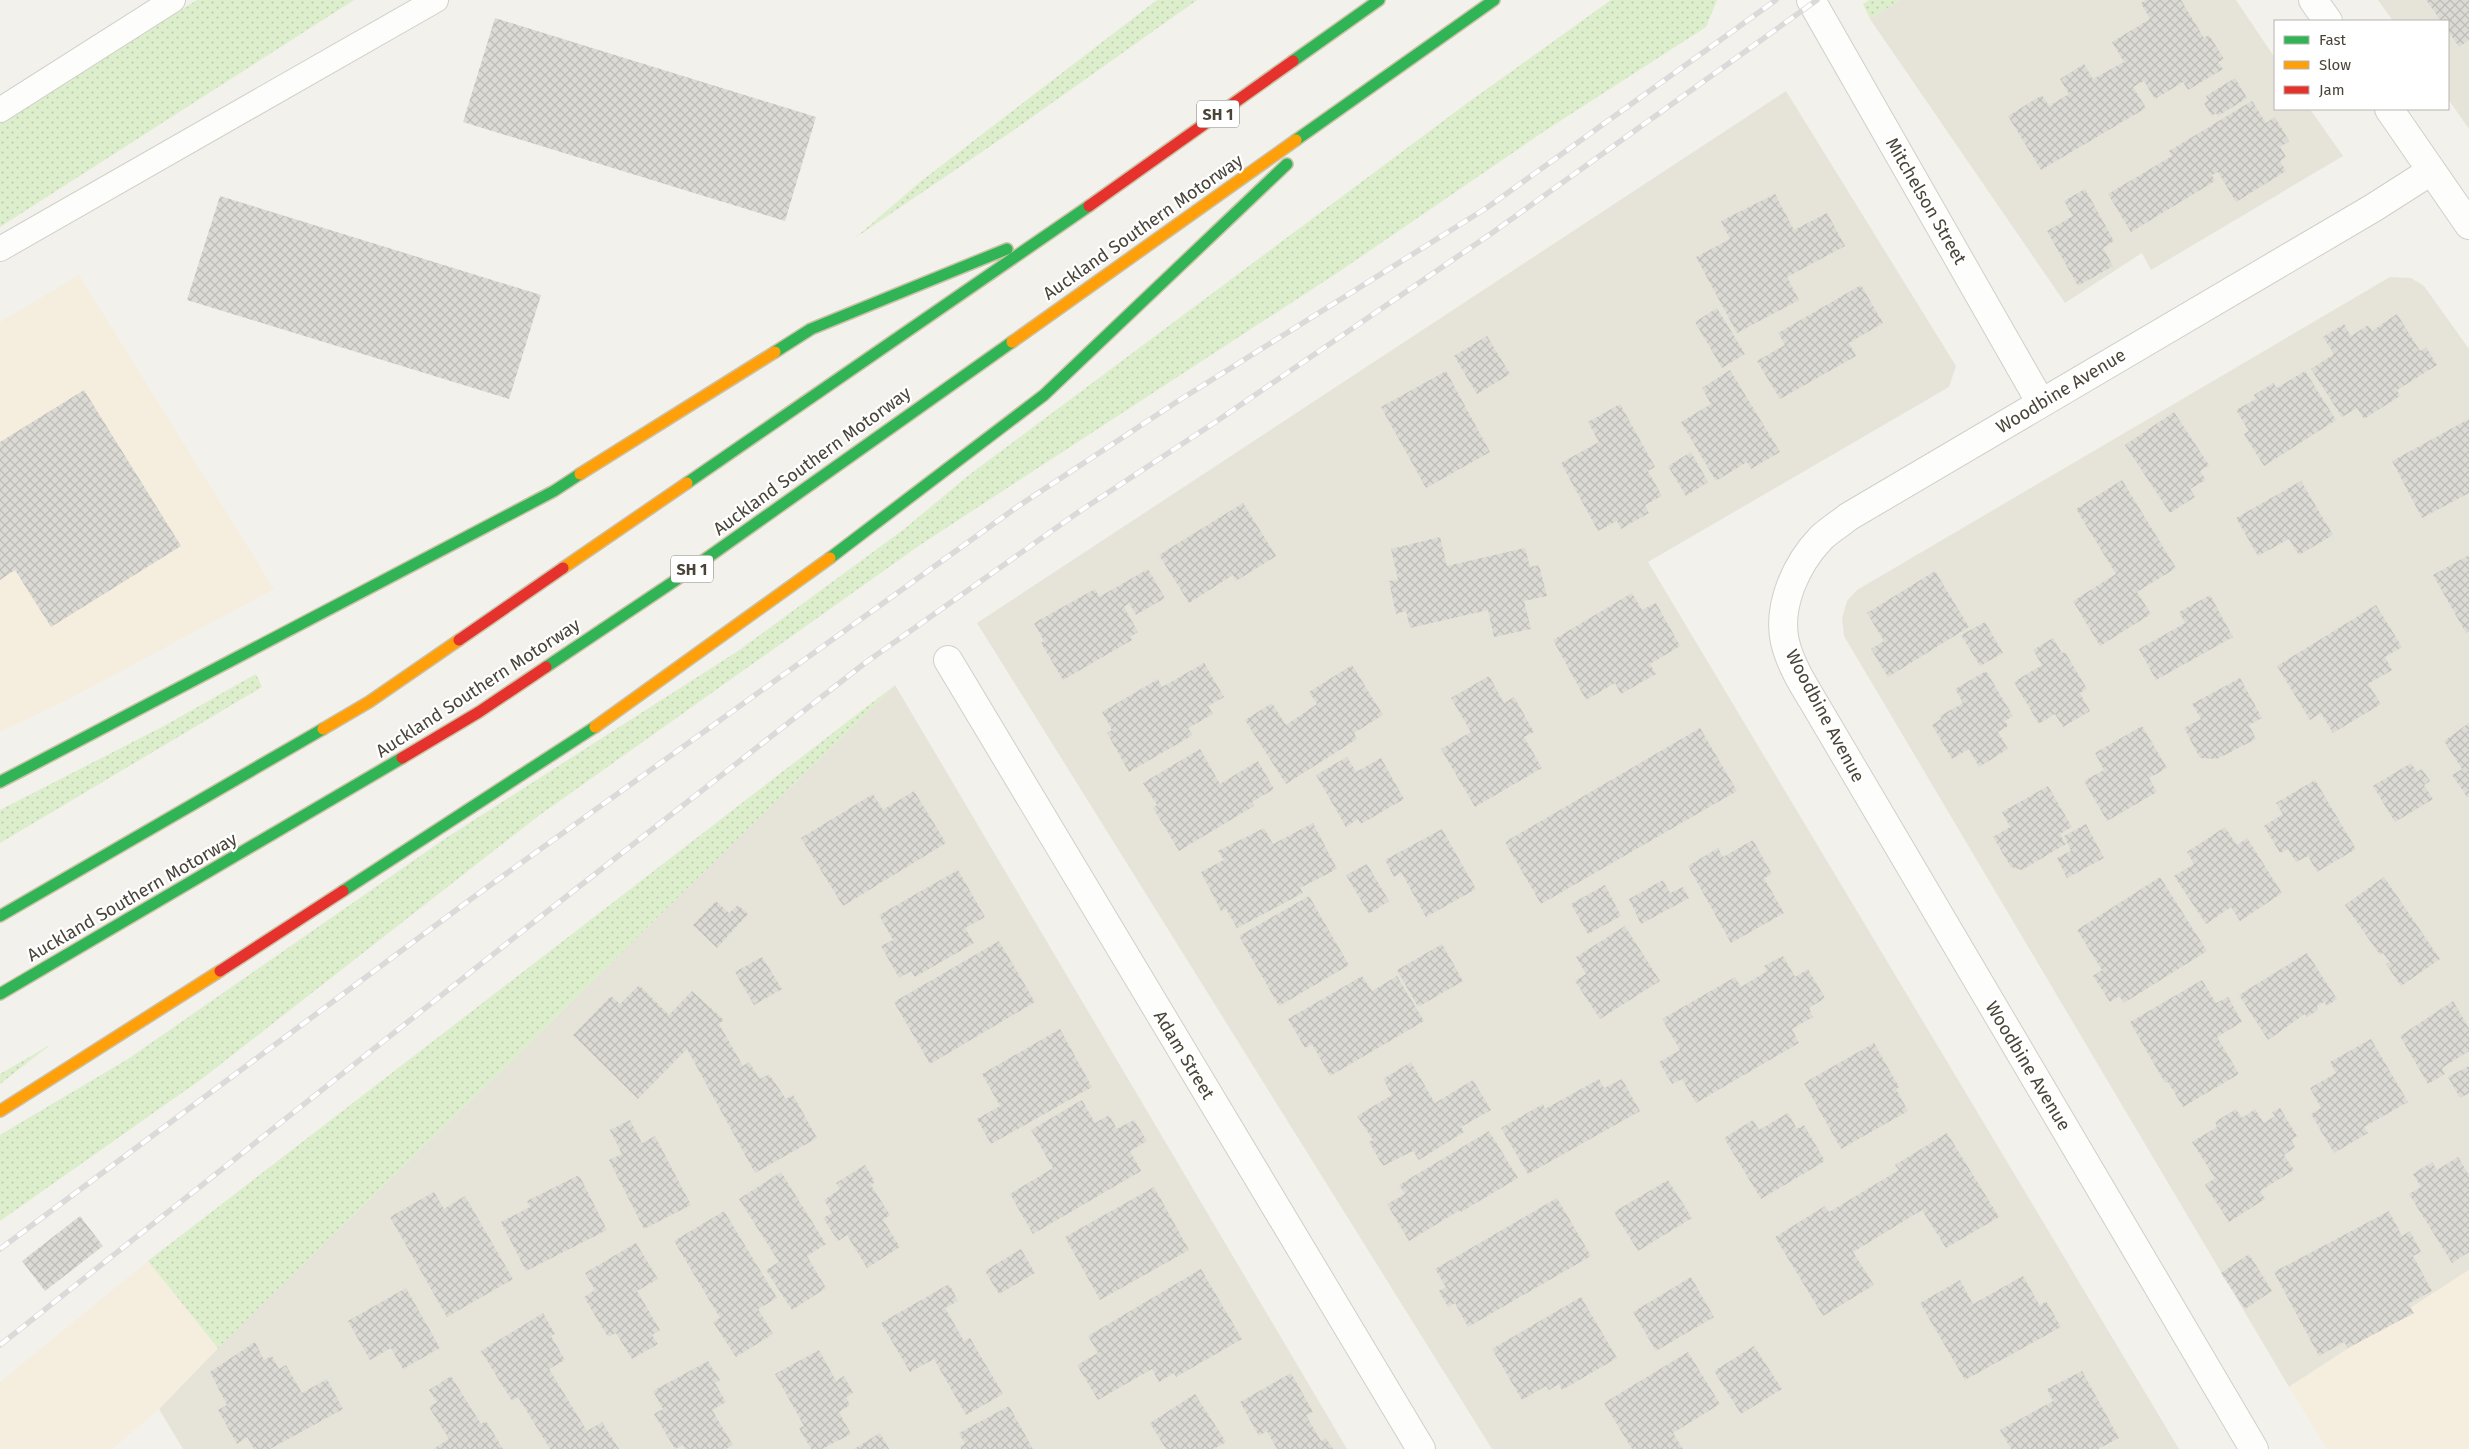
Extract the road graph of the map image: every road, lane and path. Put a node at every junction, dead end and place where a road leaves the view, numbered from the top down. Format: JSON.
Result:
{"nodes":[{"id":1,"x":173,"y":0,"type":"edge"},
{"id":2,"x":436,"y":0,"type":"edge"},
{"id":3,"x":1380,"y":0,"type":"edge"},
{"id":4,"x":1494,"y":0,"type":"edge"},
{"id":5,"x":1811,"y":0,"type":"edge"},
{"id":6,"x":2313,"y":0,"type":"edge"},
{"id":7,"x":2327,"y":20,"type":"edge"},
{"id":8,"x":1355,"y":99,"type":"junction"},
{"id":9,"x":0,"y":110,"type":"edge"},
{"id":10,"x":2390,"y":110,"type":"edge"},
{"id":11,"x":2431,"y":171,"type":"junction"},
{"id":12,"x":2469,"y":225,"type":"edge"},
{"id":13,"x":1057,"y":228,"type":"junction"},
{"id":14,"x":0,"y":250,"type":"edge"},
{"id":15,"x":2041,"y":403,"type":"junction"},
{"id":16,"x":948,"y":660,"type":"dead end"},
{"id":17,"x":0,"y":782,"type":"edge"},
{"id":18,"x":0,"y":916,"type":"edge"},
{"id":19,"x":0,"y":994,"type":"edge"},
{"id":20,"x":0,"y":1111,"type":"edge"},
{"id":21,"x":1421,"y":1449,"type":"edge"},
{"id":22,"x":2254,"y":1449,"type":"edge"}],
"edges":[{"from":1,"to":9,"type":"lane"},
{"from":2,"to":14,"type":"lane"},
{"from":3,"to":13,"type":"highway","number":"SH 1"},
{"from":4,"to":8,"type":"highway","name":"Auckland Southern Motorway","number":"SH 1"},
{"from":5,"to":15,"type":"street","name":"Mitchelson Street"},
{"from":6,"to":7,"type":"street"},
{"from":8,"to":19,"type":"highway","name":"Auckland Southern Motorway","number":"SH 1"},
{"from":8,"to":20,"type":"highway"},
{"from":10,"to":11,"type":"street"},
{"from":11,"to":12,"type":"street"},
{"from":11,"to":15,"type":"street","name":"Woodbine Avenue"},
{"from":13,"to":17,"type":"highway"},
{"from":13,"to":18,"type":"highway","number":"SH 1"},
{"from":15,"to":22,"type":"street","name":"Woodbine Avenue"},
{"from":16,"to":21,"type":"street","name":"Adam Street"}]}
